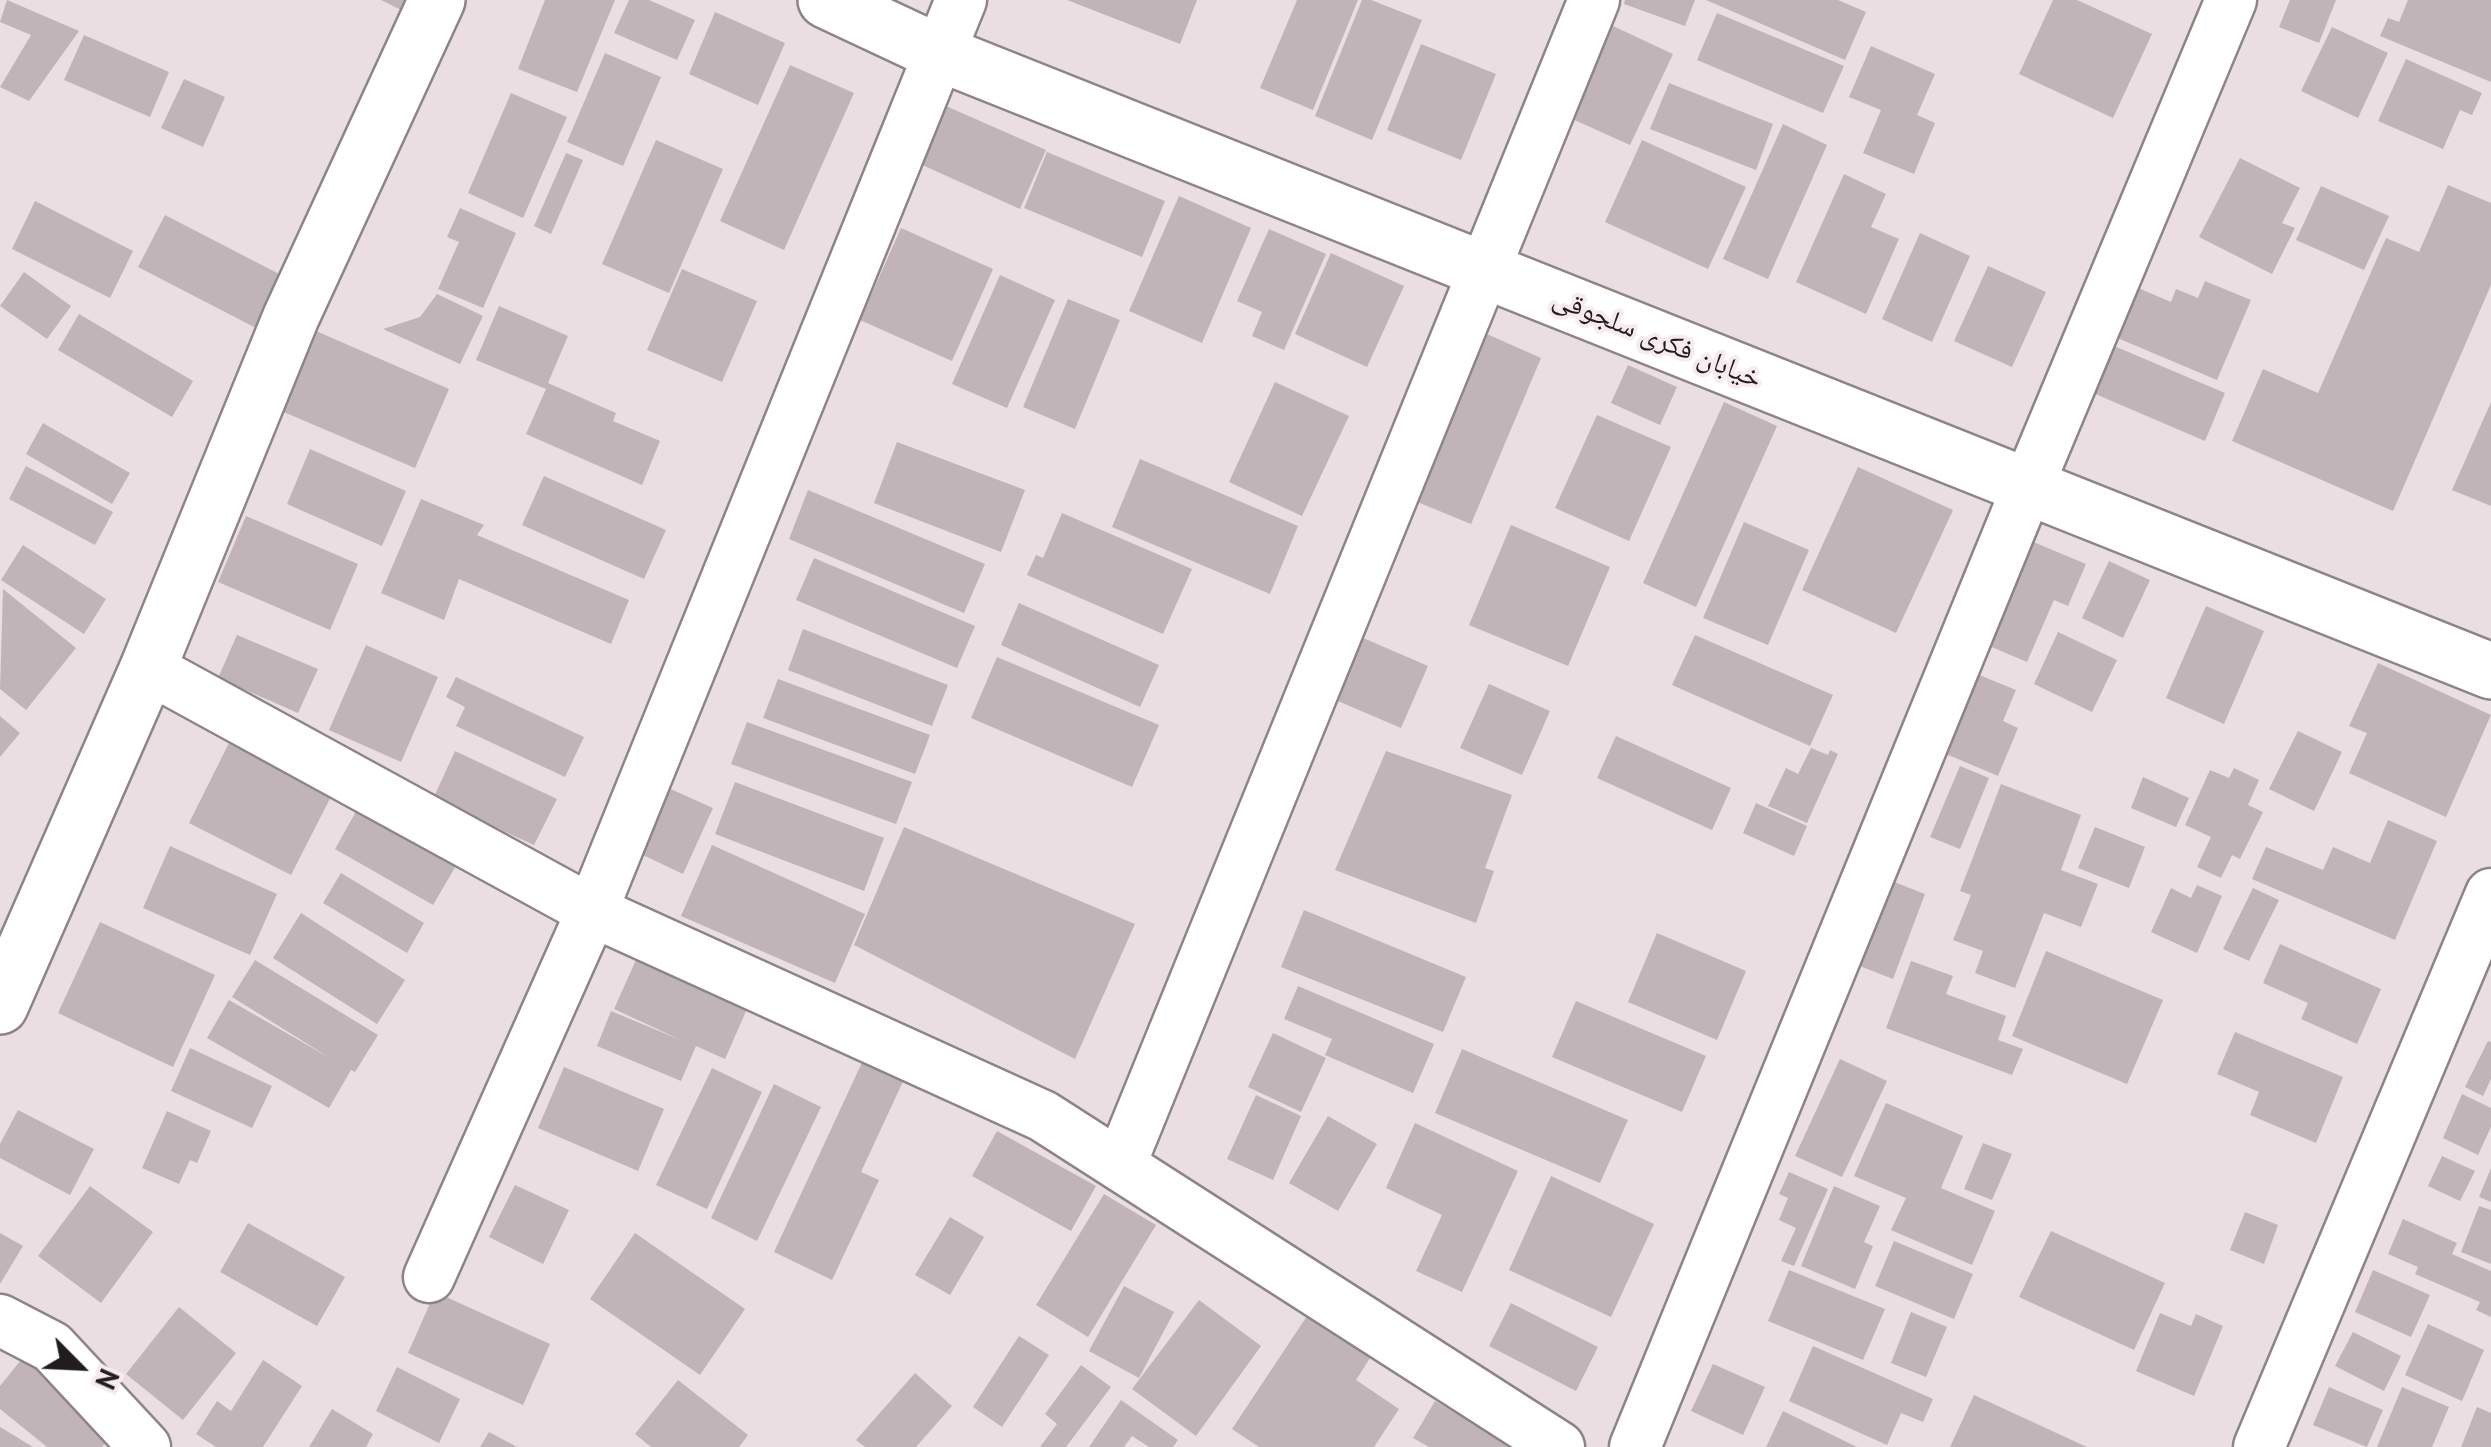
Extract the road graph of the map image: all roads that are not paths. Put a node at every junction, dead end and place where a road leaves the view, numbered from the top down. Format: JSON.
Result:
{"nodes":[{"id":1,"x":437,"y":0,"type":"edge"},
{"id":2,"x":826,"y":0,"type":"edge"},
{"id":3,"x":961,"y":0,"type":"edge"},
{"id":4,"x":1594,"y":0,"type":"edge"},
{"id":5,"x":2232,"y":0,"type":"edge"},
{"id":6,"x":939,"y":54,"type":"junction"},
{"id":7,"x":1482,"y":270,"type":"junction"},
{"id":8,"x":2028,"y":486,"type":"junction"},
{"id":9,"x":148,"y":668,"type":"junction"},
{"id":10,"x":2491,"y":671,"type":"edge"},
{"id":11,"x":2491,"y":894,"type":"edge"},
{"id":12,"x":592,"y":911,"type":"junction"},
{"id":13,"x":0,"y":1006,"type":"edge"},
{"id":14,"x":1120,"y":1163,"type":"junction"},
{"id":15,"x":429,"y":1277,"type":"dead end"},
{"id":16,"x":0,"y":1320,"type":"edge"},
{"id":17,"x":146,"y":1447,"type":"edge"},
{"id":18,"x":1559,"y":1447,"type":"edge"},
{"id":19,"x":1636,"y":1447,"type":"edge"},
{"id":20,"x":2259,"y":1447,"type":"edge"}],
"edges":[{"from":1,"to":9,"type":"street"},
{"from":2,"to":6,"type":"street","name":"خیابان فکری سلجوقی"},
{"from":3,"to":6,"type":"street"},
{"from":4,"to":7,"type":"street"},
{"from":5,"to":8,"type":"street"},
{"from":6,"to":7,"type":"street","name":"خیابان فکری سلجوقی"},
{"from":6,"to":12,"type":"street"},
{"from":7,"to":8,"type":"street","name":"خیابان فکری سلجوقی"},
{"from":7,"to":14,"type":"street"},
{"from":8,"to":10,"type":"street","name":"خیابان فکری سلجوقی"},
{"from":8,"to":19,"type":"street"},
{"from":9,"to":12,"type":"street"},
{"from":9,"to":13,"type":"street"},
{"from":11,"to":20,"type":"street"},
{"from":12,"to":14,"type":"street"},
{"from":12,"to":15,"type":"street"},
{"from":14,"to":18,"type":"street"},
{"from":16,"to":17,"type":"street"}]}
